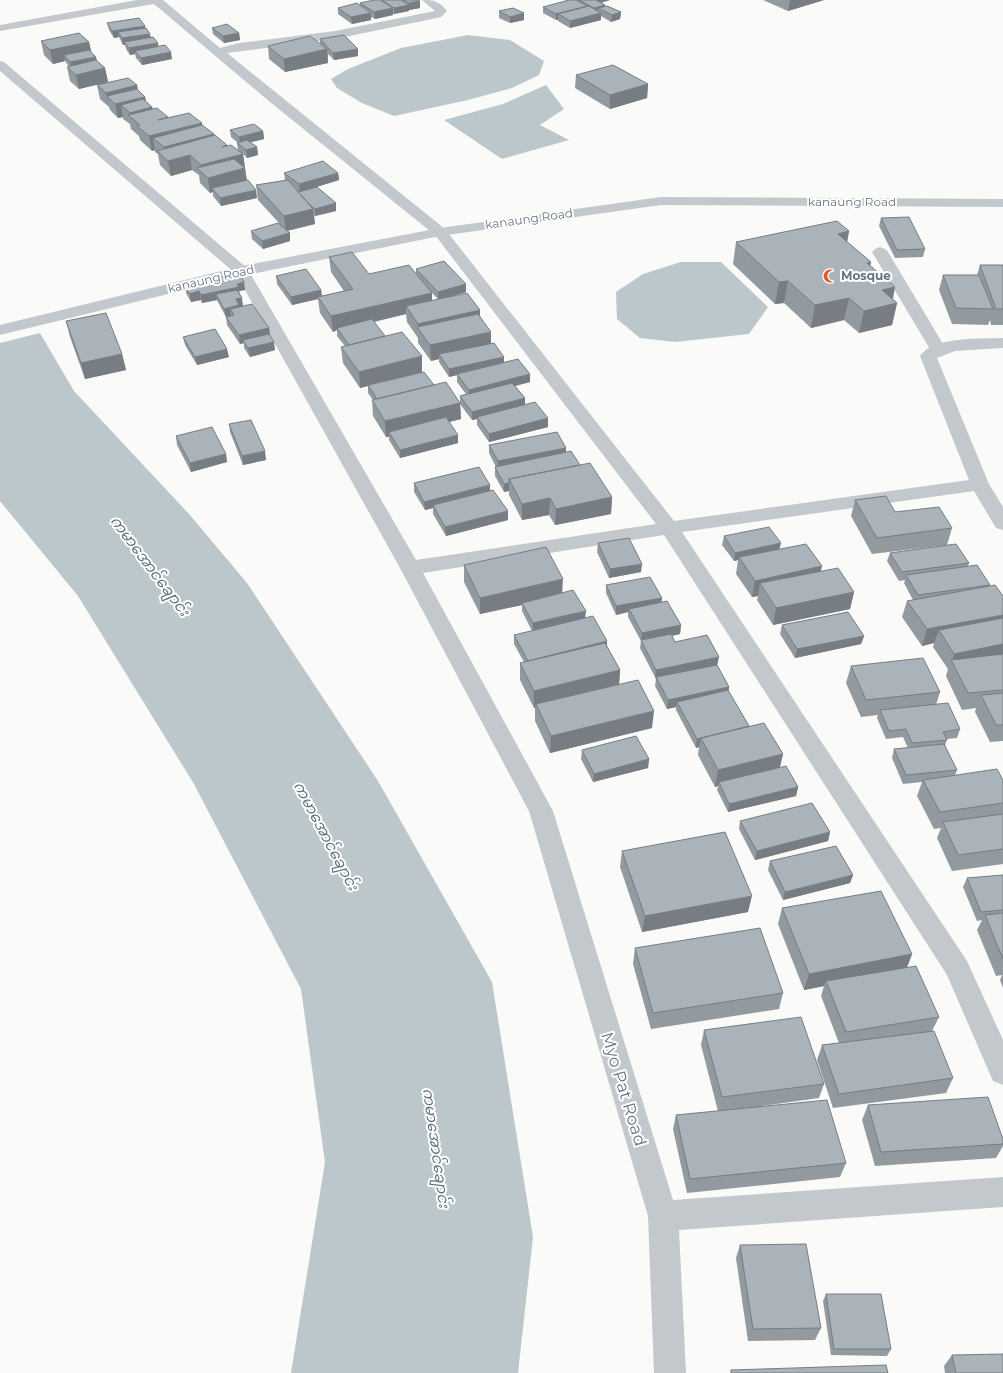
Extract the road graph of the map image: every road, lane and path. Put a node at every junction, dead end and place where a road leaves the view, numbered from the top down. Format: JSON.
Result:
{"nodes":[{"id":1,"x":156,"y":0,"type":"edge"},
{"id":2,"x":428,"y":0,"type":"edge"},
{"id":3,"x":0,"y":28,"type":"edge"},
{"id":4,"x":218,"y":52,"type":"junction"},
{"id":5,"x":0,"y":65,"type":"edge"},
{"id":6,"x":1003,"y":203,"type":"edge"},
{"id":7,"x":440,"y":232,"type":"junction"},
{"id":8,"x":880,"y":252,"type":"dead end"},
{"id":9,"x":242,"y":271,"type":"junction"},
{"id":10,"x":0,"y":330,"type":"edge"},
{"id":11,"x":1003,"y":343,"type":"edge"},
{"id":12,"x":938,"y":349,"type":"junction"},
{"id":13,"x":980,"y":484,"type":"junction"},
{"id":14,"x":1003,"y":524,"type":"edge"},
{"id":15,"x":669,"y":528,"type":"junction"},
{"id":16,"x":410,"y":568,"type":"junction"},
{"id":17,"x":1003,"y":1072,"type":"edge"},
{"id":18,"x":1003,"y":1192,"type":"edge"},
{"id":19,"x":663,"y":1216,"type":"junction"},
{"id":20,"x":670,"y":1373,"type":"edge"}],
"edges":[{"from":1,"to":3,"type":"street"},
{"from":1,"to":4,"type":"street"},
{"from":2,"to":4,"type":"street"},
{"from":4,"to":7,"type":"street"},
{"from":5,"to":9,"type":"street"},
{"from":6,"to":7,"type":"street","name":"kanaung Road"},
{"from":7,"to":9,"type":"street","name":"kanaung Road"},
{"from":7,"to":15,"type":"street"},
{"from":8,"to":12,"type":"street"},
{"from":9,"to":10,"type":"street","name":"kanaung Road"},
{"from":9,"to":16,"type":"street","name":"Myo Pat Road"},
{"from":11,"to":12,"type":"street"},
{"from":12,"to":13,"type":"street"},
{"from":13,"to":14,"type":"street"},
{"from":13,"to":15,"type":"street"},
{"from":15,"to":16,"type":"street"},
{"from":15,"to":17,"type":"street"},
{"from":16,"to":19,"type":"street","name":"Myo Pat Road"},
{"from":18,"to":19,"type":"street"},
{"from":19,"to":20,"type":"street","name":"Myo Pat Road"}]}
